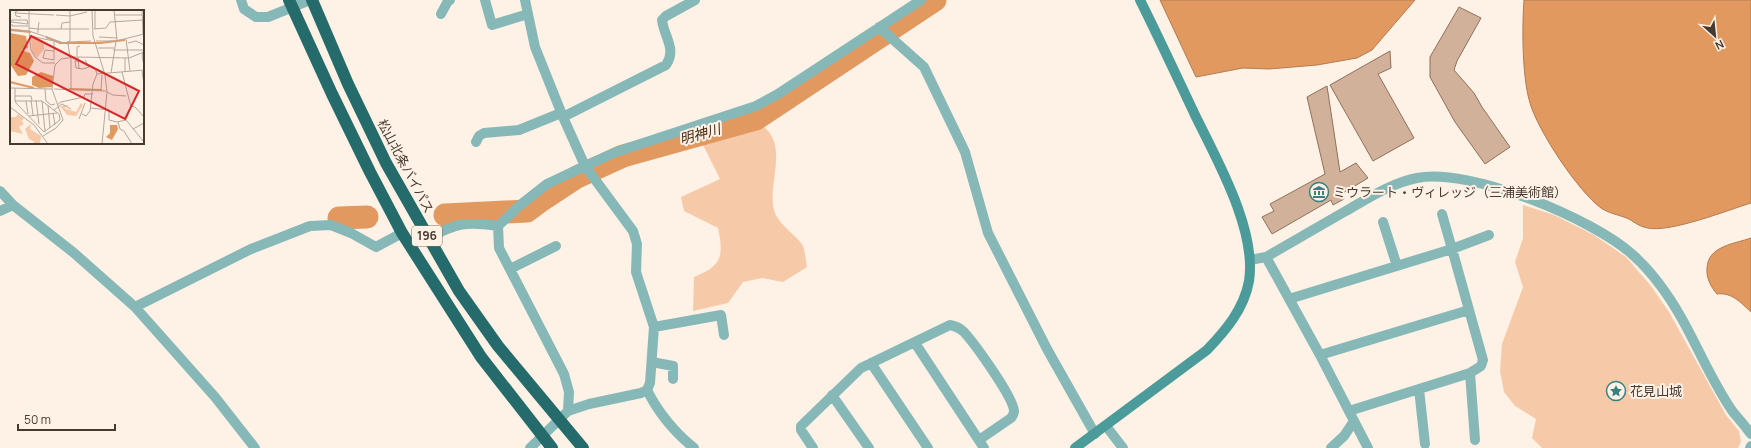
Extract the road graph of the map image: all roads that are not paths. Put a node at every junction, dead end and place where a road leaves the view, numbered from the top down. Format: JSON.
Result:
{"nodes":[{"id":1,"x":241,"y":0,"type":"edge"},
{"id":2,"x":311,"y":0,"type":"edge"},
{"id":3,"x":450,"y":0,"type":"edge"},
{"id":4,"x":484,"y":0,"type":"edge"},
{"id":5,"x":525,"y":0,"type":"edge"},
{"id":6,"x":695,"y":0,"type":"edge"},
{"id":7,"x":921,"y":0,"type":"edge"},
{"id":8,"x":1140,"y":0,"type":"edge"},
{"id":9,"x":290,"y":4,"type":"edge"},
{"id":10,"x":441,"y":14,"type":"dead end"},
{"id":11,"x":528,"y":14,"type":"junction"},
{"id":12,"x":880,"y":27,"type":"junction"},
{"id":13,"x":562,"y":115,"type":"junction"},
{"id":14,"x":476,"y":142,"type":"dead end"},
{"id":15,"x":584,"y":166,"type":"junction"},
{"id":16,"x":0,"y":191,"type":"edge"},
{"id":17,"x":13,"y":205,"type":"junction"},
{"id":18,"x":0,"y":211,"type":"edge"},
{"id":19,"x":1442,"y":214,"type":"dead end"},
{"id":20,"x":1382,"y":222,"type":"dead end"},
{"id":21,"x":498,"y":226,"type":"junction"},
{"id":22,"x":402,"y":233,"type":"junction"},
{"id":23,"x":1489,"y":235,"type":"dead end"},
{"id":24,"x":428,"y":238,"type":"junction"},
{"id":25,"x":556,"y":246,"type":"dead end"},
{"id":26,"x":1452,"y":249,"type":"junction"},
{"id":27,"x":1266,"y":257,"type":"junction"},
{"id":28,"x":1250,"y":260,"type":"junction"},
{"id":29,"x":1397,"y":266,"type":"junction"},
{"id":30,"x":510,"y":269,"type":"junction"},
{"id":31,"x":1289,"y":299,"type":"junction"},
{"id":32,"x":135,"y":307,"type":"junction"},
{"id":33,"x":1469,"y":310,"type":"junction"},
{"id":34,"x":654,"y":327,"type":"junction"},
{"id":35,"x":724,"y":335,"type":"dead end"},
{"id":36,"x":915,"y":343,"type":"junction"},
{"id":37,"x":1320,"y":355,"type":"junction"},
{"id":38,"x":652,"y":362,"type":"junction"},
{"id":39,"x":871,"y":363,"type":"junction"},
{"id":40,"x":1470,"y":373,"type":"junction"},
{"id":41,"x":673,"y":379,"type":"dead end"},
{"id":42,"x":1419,"y":389,"type":"junction"},
{"id":43,"x":648,"y":390,"type":"junction"},
{"id":44,"x":832,"y":395,"type":"junction"},
{"id":45,"x":568,"y":411,"type":"junction"},
{"id":46,"x":1349,"y":411,"type":"junction"},
{"id":47,"x":559,"y":421,"type":"junction"},
{"id":48,"x":1354,"y":421,"type":"junction"},
{"id":49,"x":1106,"y":426,"type":"junction"},
{"id":50,"x":1095,"y":434,"type":"junction"},
{"id":51,"x":1751,"y":434,"type":"edge"},
{"id":52,"x":542,"y":437,"type":"junction"},
{"id":53,"x":1475,"y":440,"type":"dead end"},
{"id":54,"x":981,"y":444,"type":"edge"},
{"id":55,"x":1425,"y":444,"type":"dead end"},
{"id":56,"x":255,"y":448,"type":"edge"},
{"id":57,"x":530,"y":448,"type":"edge"},
{"id":58,"x":552,"y":448,"type":"edge"},
{"id":59,"x":583,"y":448,"type":"edge"},
{"id":60,"x":694,"y":448,"type":"edge"},
{"id":61,"x":813,"y":448,"type":"edge"},
{"id":62,"x":869,"y":448,"type":"edge"},
{"id":63,"x":928,"y":448,"type":"edge"},
{"id":64,"x":1075,"y":448,"type":"edge"},
{"id":65,"x":1123,"y":448,"type":"edge"},
{"id":66,"x":1331,"y":448,"type":"edge"},
{"id":67,"x":1368,"y":448,"type":"edge"}],
"edges":[{"from":1,"to":9,"type":"street"},
{"from":2,"to":9,"type":"street"},
{"from":2,"to":24,"type":"highway","name":"松山北条バイパス","number":"196"},
{"from":3,"to":10,"type":"street"},
{"from":4,"to":11,"type":"street"},
{"from":5,"to":11,"type":"street"},
{"from":6,"to":13,"type":"street"},
{"from":7,"to":12,"type":"street"},
{"from":8,"to":28,"type":"street"},
{"from":9,"to":22,"type":"highway","number":"196"},
{"from":11,"to":13,"type":"street"},
{"from":12,"to":15,"type":"street"},
{"from":12,"to":50,"type":"street"},
{"from":13,"to":14,"type":"street"},
{"from":13,"to":15,"type":"street"},
{"from":15,"to":21,"type":"street"},
{"from":15,"to":34,"type":"street"},
{"from":16,"to":17,"type":"street"},
{"from":17,"to":18,"type":"street"},
{"from":17,"to":32,"type":"street"},
{"from":19,"to":26,"type":"street"},
{"from":20,"to":29,"type":"street"},
{"from":21,"to":24,"type":"street"},
{"from":21,"to":30,"type":"street"},
{"from":22,"to":32,"type":"street"},
{"from":22,"to":52,"type":"highway","number":"196"},
{"from":23,"to":26,"type":"street"},
{"from":24,"to":47,"type":"highway","name":"松山北条バイパス","number":"196"},
{"from":25,"to":30,"type":"street"},
{"from":26,"to":29,"type":"street"},
{"from":26,"to":33,"type":"street"},
{"from":27,"to":28,"type":"street"},
{"from":27,"to":31,"type":"street"},
{"from":27,"to":51,"type":"street"},
{"from":28,"to":49,"type":"street"},
{"from":29,"to":31,"type":"street"},
{"from":30,"to":45,"type":"street"},
{"from":31,"to":37,"type":"street"},
{"from":32,"to":56,"type":"street"},
{"from":33,"to":37,"type":"street"},
{"from":33,"to":40,"type":"street"},
{"from":34,"to":35,"type":"street"},
{"from":34,"to":38,"type":"street"},
{"from":36,"to":39,"type":"street"},
{"from":36,"to":54,"type":"street"},
{"from":36,"to":54,"type":"street"},
{"from":37,"to":46,"type":"street"},
{"from":38,"to":41,"type":"street"},
{"from":38,"to":43,"type":"street"},
{"from":39,"to":44,"type":"street"},
{"from":39,"to":63,"type":"street"},
{"from":40,"to":42,"type":"street"},
{"from":40,"to":53,"type":"street"},
{"from":42,"to":46,"type":"street"},
{"from":42,"to":55,"type":"street"},
{"from":43,"to":45,"type":"street"},
{"from":43,"to":60,"type":"street"},
{"from":44,"to":61,"type":"street"},
{"from":44,"to":62,"type":"street"},
{"from":45,"to":47,"type":"street"},
{"from":46,"to":48,"type":"street"},
{"from":47,"to":52,"type":"street"},
{"from":47,"to":59,"type":"highway","name":"松山北条バイパス","number":"196"},
{"from":48,"to":66,"type":"street"},
{"from":48,"to":67,"type":"street"},
{"from":49,"to":50,"type":"street"},
{"from":49,"to":65,"type":"street"},
{"from":50,"to":64,"type":"street"},
{"from":52,"to":57,"type":"street"},
{"from":52,"to":58,"type":"highway","number":"196"}]}
